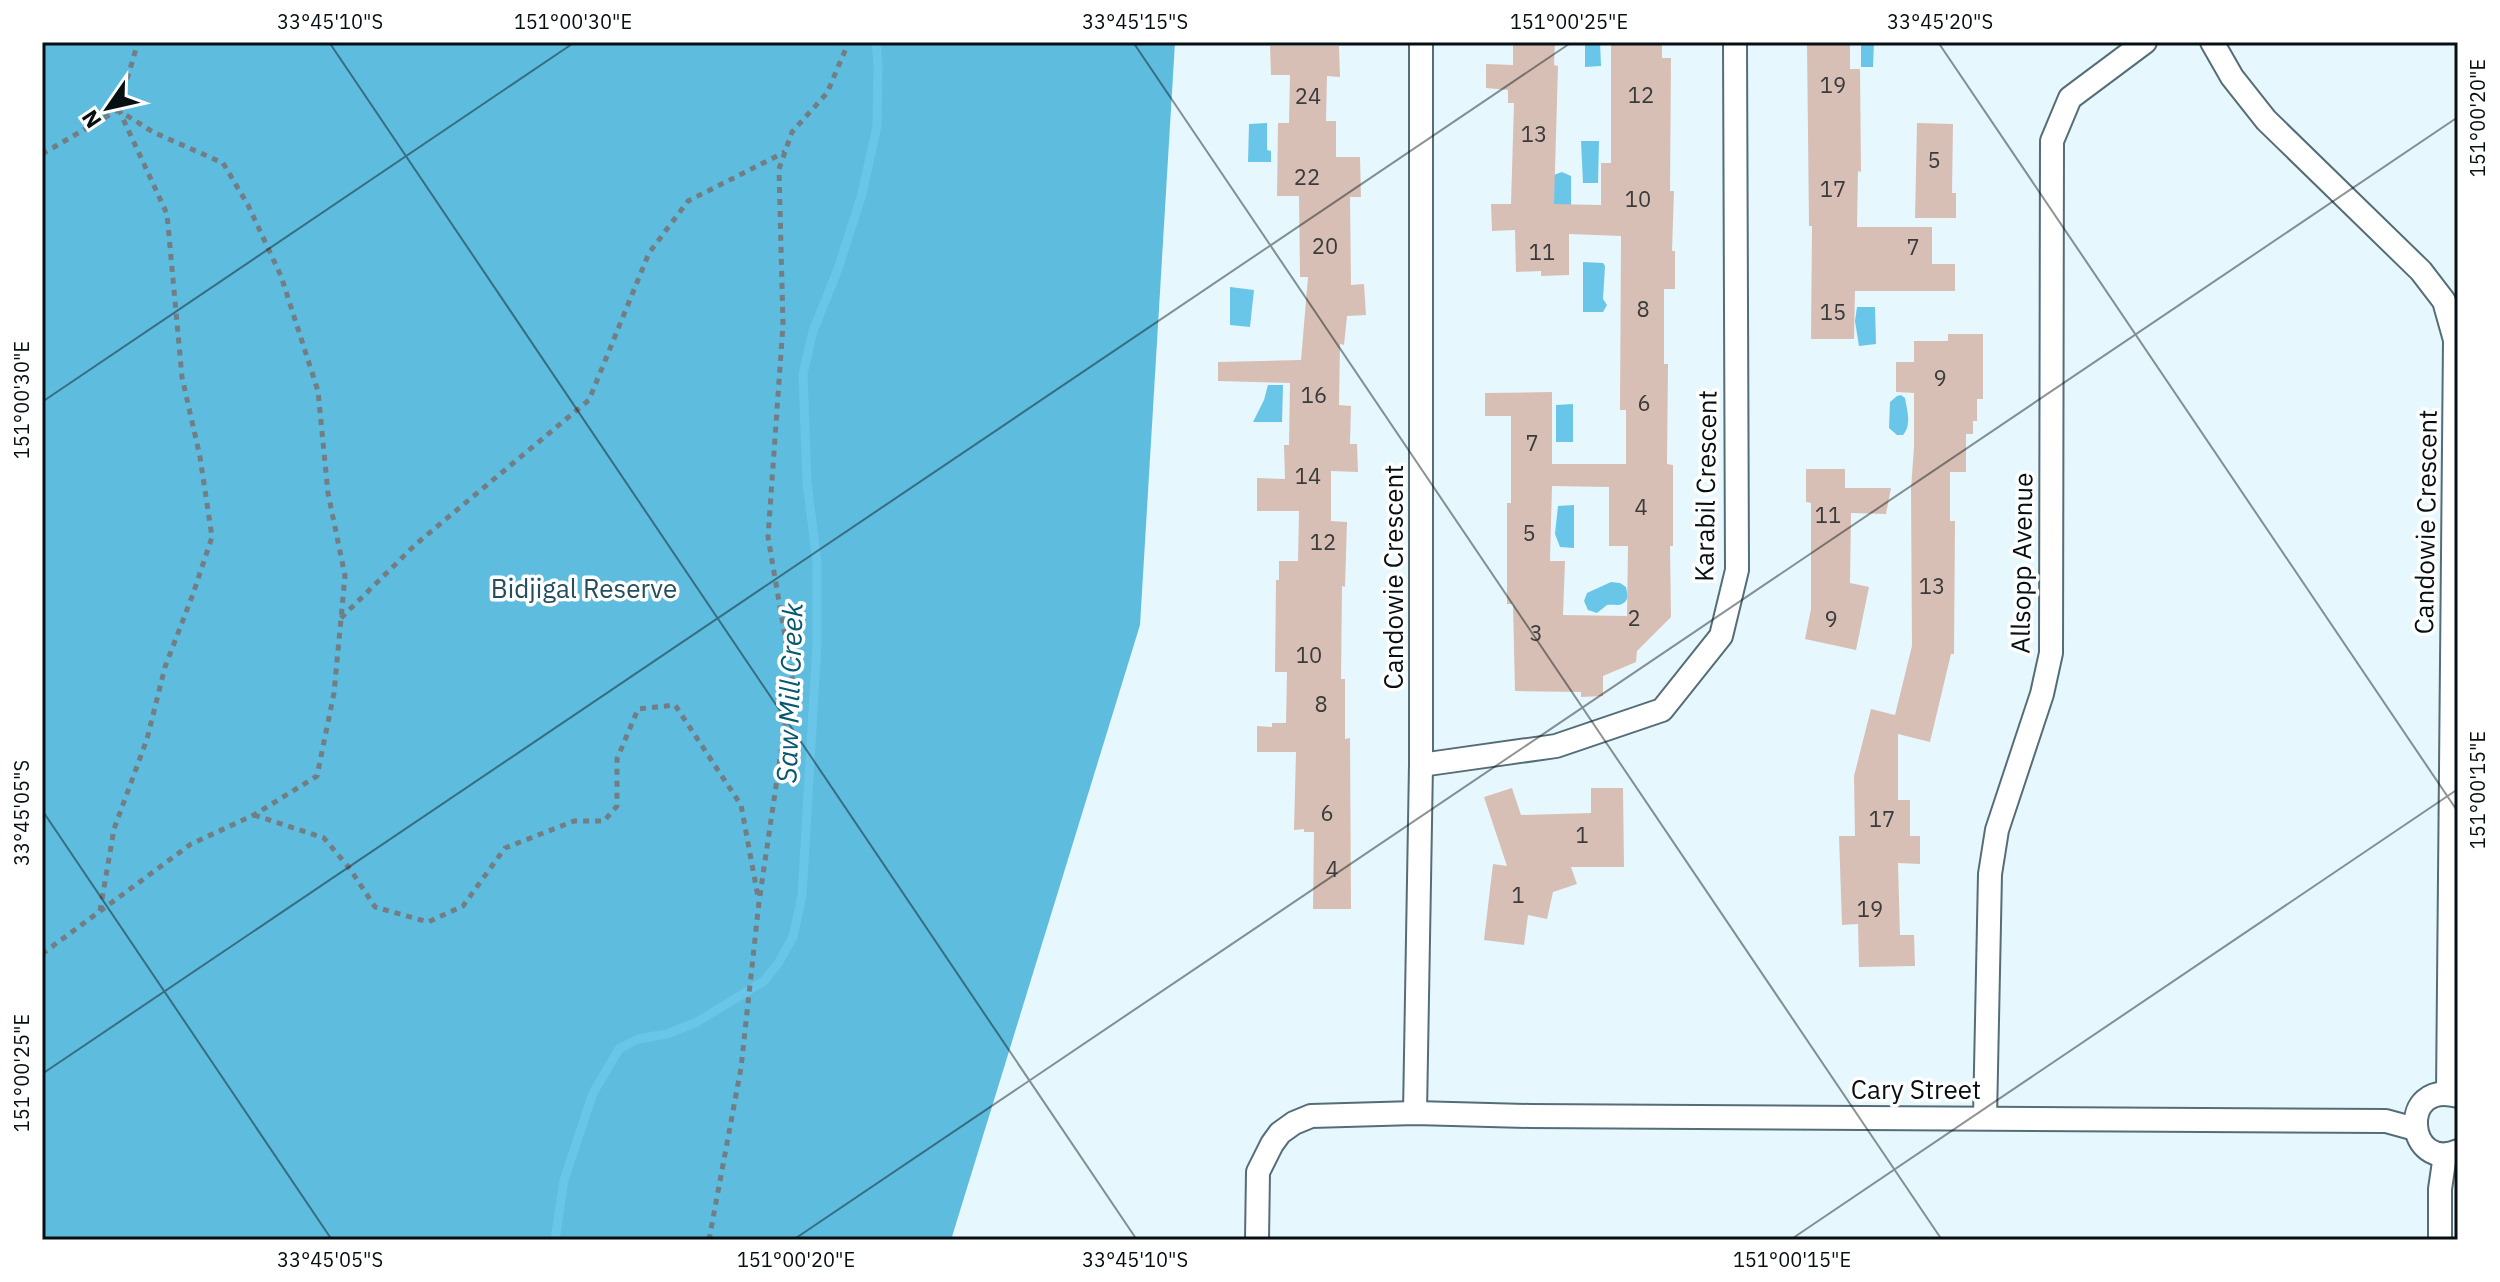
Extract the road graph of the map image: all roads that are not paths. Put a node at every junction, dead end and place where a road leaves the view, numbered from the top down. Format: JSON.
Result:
{"nodes":[{"id":1,"x":1421,"y":42,"type":"edge"},
{"id":2,"x":1735,"y":42,"type":"edge"},
{"id":3,"x":2145,"y":42,"type":"edge"},
{"id":4,"x":2212,"y":42,"type":"edge"},
{"id":5,"x":1421,"y":765,"type":"junction"},
{"id":6,"x":2453,"y":1095,"type":"edge"},
{"id":7,"x":1415,"y":1113,"type":"junction"},
{"id":8,"x":1985,"y":1118,"type":"junction"},
{"id":9,"x":2415,"y":1129,"type":"junction"},
{"id":10,"x":2451,"y":1153,"type":"edge"},
{"id":11,"x":1257,"y":1240,"type":"edge"},
{"id":12,"x":2440,"y":1240,"type":"edge"}],
"edges":[{"from":1,"to":5,"type":"street","name":"Candowie Crescent"},
{"from":2,"to":5,"type":"street","name":"Karabil Crescent"},
{"from":3,"to":8,"type":"street","name":"Allsopp Avenue"},
{"from":4,"to":6,"type":"street","name":"Candowie Crescent"},
{"from":5,"to":7,"type":"street","name":"Candowie Crescent"},
{"from":6,"to":9,"type":"street"},
{"from":7,"to":8,"type":"street","name":"Cary Street"},
{"from":7,"to":11,"type":"street","name":"Cary Street"},
{"from":8,"to":9,"type":"street","name":"Cary Street"},
{"from":9,"to":10,"type":"street"},
{"from":10,"to":12,"type":"street"}]}
